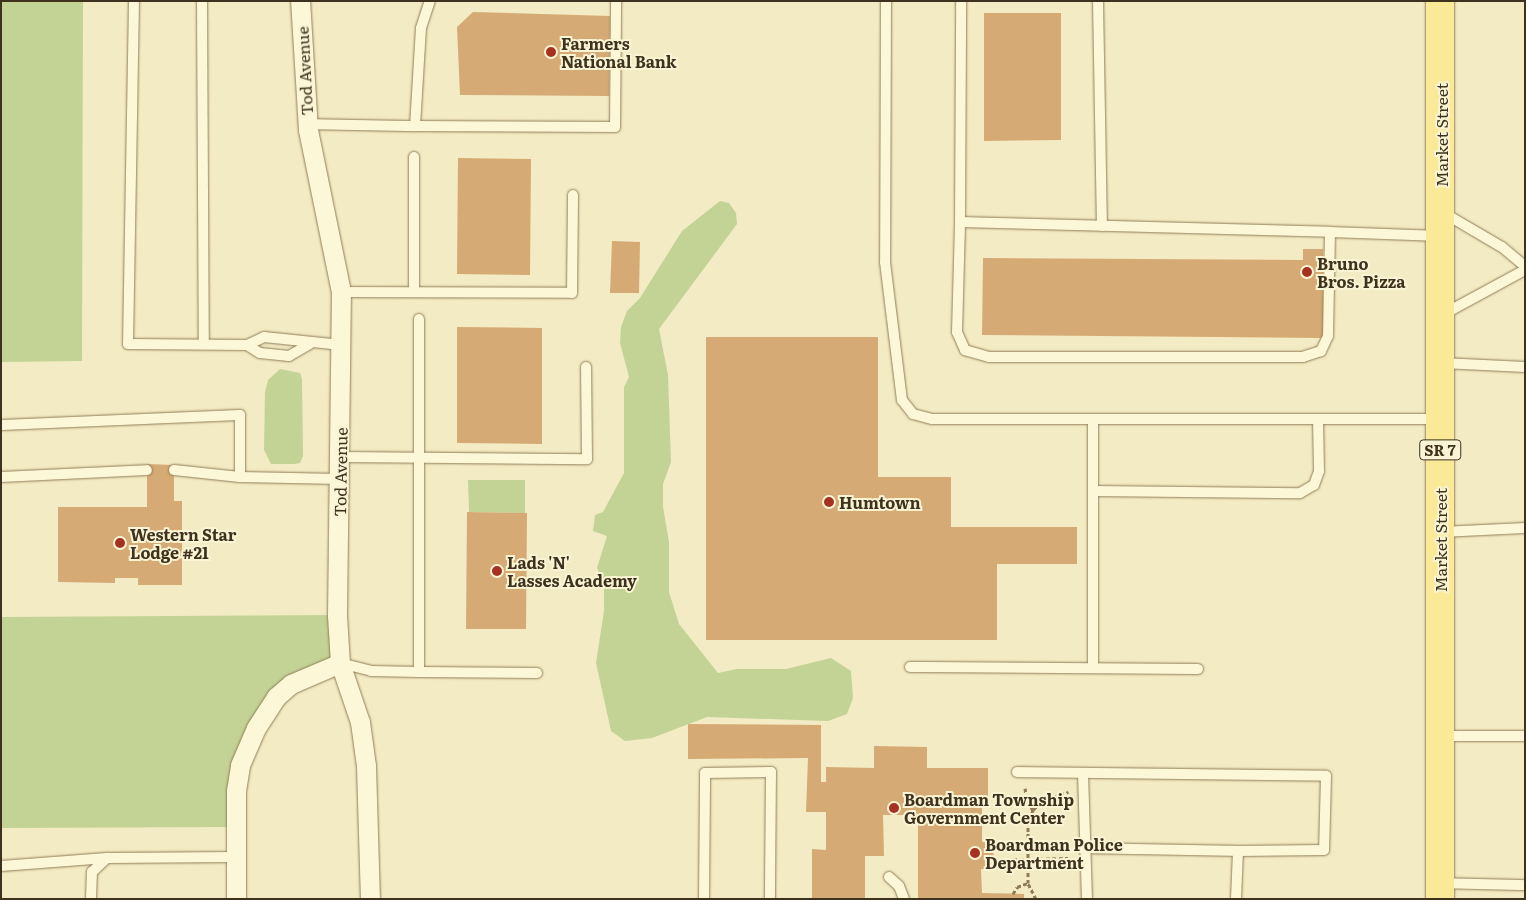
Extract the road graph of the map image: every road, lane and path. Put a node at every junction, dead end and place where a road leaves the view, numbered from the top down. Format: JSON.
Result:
{"nodes":[{"id":1,"x":134,"y":1,"type":"edge"},
{"id":2,"x":202,"y":1,"type":"edge"},
{"id":3,"x":300,"y":1,"type":"edge"},
{"id":4,"x":430,"y":1,"type":"edge"},
{"id":5,"x":616,"y":1,"type":"edge"},
{"id":6,"x":886,"y":1,"type":"edge"},
{"id":7,"x":961,"y":1,"type":"edge"},
{"id":8,"x":1098,"y":1,"type":"edge"},
{"id":9,"x":1440,"y":1,"type":"edge"},
{"id":10,"x":307,"y":124,"type":"junction"},
{"id":11,"x":415,"y":126,"type":"junction"},
{"id":12,"x":414,"y":157,"type":"dead end"},
{"id":13,"x":572,"y":195,"type":"dead end"},
{"id":14,"x":960,"y":222,"type":"junction"},
{"id":15,"x":1441,"y":224,"type":"junction"},
{"id":16,"x":1102,"y":226,"type":"junction"},
{"id":17,"x":1330,"y":232,"type":"junction"},
{"id":18,"x":1525,"y":266,"type":"edge"},
{"id":19,"x":1525,"y":270,"type":"edge"},
{"id":20,"x":341,"y":292,"type":"junction"},
{"id":21,"x":414,"y":292,"type":"junction"},
{"id":22,"x":1441,"y":315,"type":"junction"},
{"id":23,"x":419,"y":319,"type":"dead end"},
{"id":24,"x":204,"y":344,"type":"junction"},
{"id":25,"x":310,"y":344,"type":"junction"},
{"id":26,"x":247,"y":345,"type":"junction"},
{"id":27,"x":342,"y":345,"type":"junction"},
{"id":28,"x":1441,"y":363,"type":"junction"},
{"id":29,"x":586,"y":367,"type":"dead end"},
{"id":30,"x":1525,"y":367,"type":"edge"},
{"id":31,"x":1093,"y":419,"type":"junction"},
{"id":32,"x":1318,"y":419,"type":"junction"},
{"id":33,"x":1440,"y":419,"type":"junction"},
{"id":34,"x":1,"y":425,"type":"edge"},
{"id":35,"x":340,"y":458,"type":"junction"},
{"id":36,"x":419,"y":458,"type":"junction"},
{"id":37,"x":147,"y":470,"type":"dead end"},
{"id":38,"x":174,"y":470,"type":"dead end"},
{"id":39,"x":1,"y":477,"type":"edge"},
{"id":40,"x":240,"y":478,"type":"junction"},
{"id":41,"x":340,"y":479,"type":"junction"},
{"id":42,"x":1093,"y":491,"type":"junction"},
{"id":43,"x":1525,"y":528,"type":"edge"},
{"id":44,"x":1440,"y":532,"type":"junction"},
{"id":45,"x":340,"y":663,"type":"junction"},
{"id":46,"x":910,"y":667,"type":"dead end"},
{"id":47,"x":1093,"y":668,"type":"junction"},
{"id":48,"x":1198,"y":669,"type":"dead end"},
{"id":49,"x":419,"y":672,"type":"junction"},
{"id":50,"x":538,"y":673,"type":"dead end"},
{"id":51,"x":1440,"y":736,"type":"junction"},
{"id":52,"x":1525,"y":736,"type":"edge"},
{"id":53,"x":1017,"y":772,"type":"dead end"},
{"id":54,"x":1083,"y":773,"type":"junction"},
{"id":55,"x":1084,"y":784,"type":"junction"},
{"id":56,"x":1238,"y":851,"type":"junction"},
{"id":57,"x":1085,"y":853,"type":"junction"},
{"id":58,"x":237,"y":857,"type":"junction"},
{"id":59,"x":107,"y":858,"type":"junction"},
{"id":60,"x":1026,"y":859,"type":"junction"},
{"id":61,"x":994,"y":860,"type":"dead end"},
{"id":62,"x":1,"y":866,"type":"edge"},
{"id":63,"x":889,"y":877,"type":"dead end"},
{"id":64,"x":1028,"y":883,"type":"junction"},
{"id":65,"x":1525,"y":885,"type":"edge"},
{"id":66,"x":1440,"y":891,"type":"edge"},
{"id":67,"x":1012,"y":894,"type":"dead end"},
{"id":68,"x":91,"y":899,"type":"edge"},
{"id":69,"x":236,"y":899,"type":"edge"},
{"id":70,"x":370,"y":899,"type":"edge"},
{"id":71,"x":704,"y":899,"type":"edge"},
{"id":72,"x":770,"y":899,"type":"edge"},
{"id":73,"x":904,"y":899,"type":"edge"},
{"id":74,"x":1036,"y":899,"type":"edge"},
{"id":75,"x":1087,"y":899,"type":"edge"},
{"id":76,"x":1236,"y":899,"type":"edge"}],
"edges":[{"from":1,"to":24,"type":"lane"},
{"from":2,"to":24,"type":"lane"},
{"from":3,"to":10,"type":"street","name":"Tod Avenue"},
{"from":4,"to":11,"type":"lane"},
{"from":5,"to":11,"type":"lane"},
{"from":6,"to":31,"type":"lane"},
{"from":7,"to":14,"type":"lane"},
{"from":8,"to":16,"type":"lane"},
{"from":9,"to":15,"type":"main road","name":"Market Street","number":"SR 7"},
{"from":10,"to":11,"type":"lane"},
{"from":10,"to":20,"type":"street","name":"Tod Avenue"},
{"from":12,"to":21,"type":"lane"},
{"from":13,"to":21,"type":"lane"},
{"from":14,"to":16,"type":"lane"},
{"from":14,"to":17,"type":"lane"},
{"from":15,"to":17,"type":"lane"},
{"from":15,"to":18,"type":"lane"},
{"from":15,"to":22,"type":"main road","name":"Market Street","number":"SR 7"},
{"from":16,"to":17,"type":"lane"},
{"from":19,"to":22,"type":"lane"},
{"from":20,"to":21,"type":"lane"},
{"from":20,"to":27,"type":"street","name":"Tod Avenue"},
{"from":22,"to":28,"type":"main road","name":"Market Street","number":"SR 7"},
{"from":23,"to":36,"type":"lane"},
{"from":24,"to":26,"type":"lane"},
{"from":25,"to":26,"type":"lane"},
{"from":25,"to":26,"type":"lane"},
{"from":25,"to":27,"type":"lane"},
{"from":27,"to":35,"type":"street","name":"Tod Avenue"},
{"from":28,"to":30,"type":"lane"},
{"from":28,"to":33,"type":"main road","name":"Market Street","number":"SR 7"},
{"from":29,"to":36,"type":"lane"},
{"from":31,"to":32,"type":"lane"},
{"from":31,"to":42,"type":"lane"},
{"from":32,"to":33,"type":"lane"},
{"from":32,"to":42,"type":"lane"},
{"from":33,"to":44,"type":"main road","name":"Market Street","number":"SR 7"},
{"from":34,"to":40,"type":"lane"},
{"from":35,"to":36,"type":"lane"},
{"from":35,"to":41,"type":"street","name":"Tod Avenue"},
{"from":36,"to":49,"type":"lane"},
{"from":37,"to":39,"type":"lane"},
{"from":38,"to":40,"type":"lane"},
{"from":40,"to":41,"type":"lane"},
{"from":41,"to":45,"type":"street","name":"Tod Avenue"},
{"from":42,"to":47,"type":"lane"},
{"from":43,"to":44,"type":"lane"},
{"from":44,"to":51,"type":"main road","name":"Market Street","number":"SR 7"},
{"from":45,"to":49,"type":"lane"},
{"from":45,"to":58,"type":"street"},
{"from":45,"to":70,"type":"street","name":"Tod Avenue"},
{"from":46,"to":47,"type":"lane"},
{"from":47,"to":48,"type":"lane"},
{"from":49,"to":50,"type":"lane"},
{"from":51,"to":52,"type":"lane"},
{"from":51,"to":66,"type":"main road","name":"Market Street","number":"SR 7"},
{"from":53,"to":54,"type":"lane"},
{"from":54,"to":55,"type":"lane"},
{"from":54,"to":56,"type":"lane"},
{"from":55,"to":57,"type":"lane"},
{"from":55,"to":60,"type":"path"},
{"from":56,"to":57,"type":"lane"},
{"from":56,"to":76,"type":"lane"},
{"from":57,"to":60,"type":"path"},
{"from":57,"to":75,"type":"lane"},
{"from":58,"to":59,"type":"lane"},
{"from":58,"to":69,"type":"street"},
{"from":59,"to":62,"type":"lane"},
{"from":59,"to":68,"type":"lane"},
{"from":60,"to":61,"type":"path"},
{"from":60,"to":64,"type":"path"},
{"from":63,"to":73,"type":"lane"},
{"from":64,"to":67,"type":"path"},
{"from":64,"to":74,"type":"path"},
{"from":65,"to":66,"type":"lane"},
{"from":71,"to":72,"type":"lane"}]}
